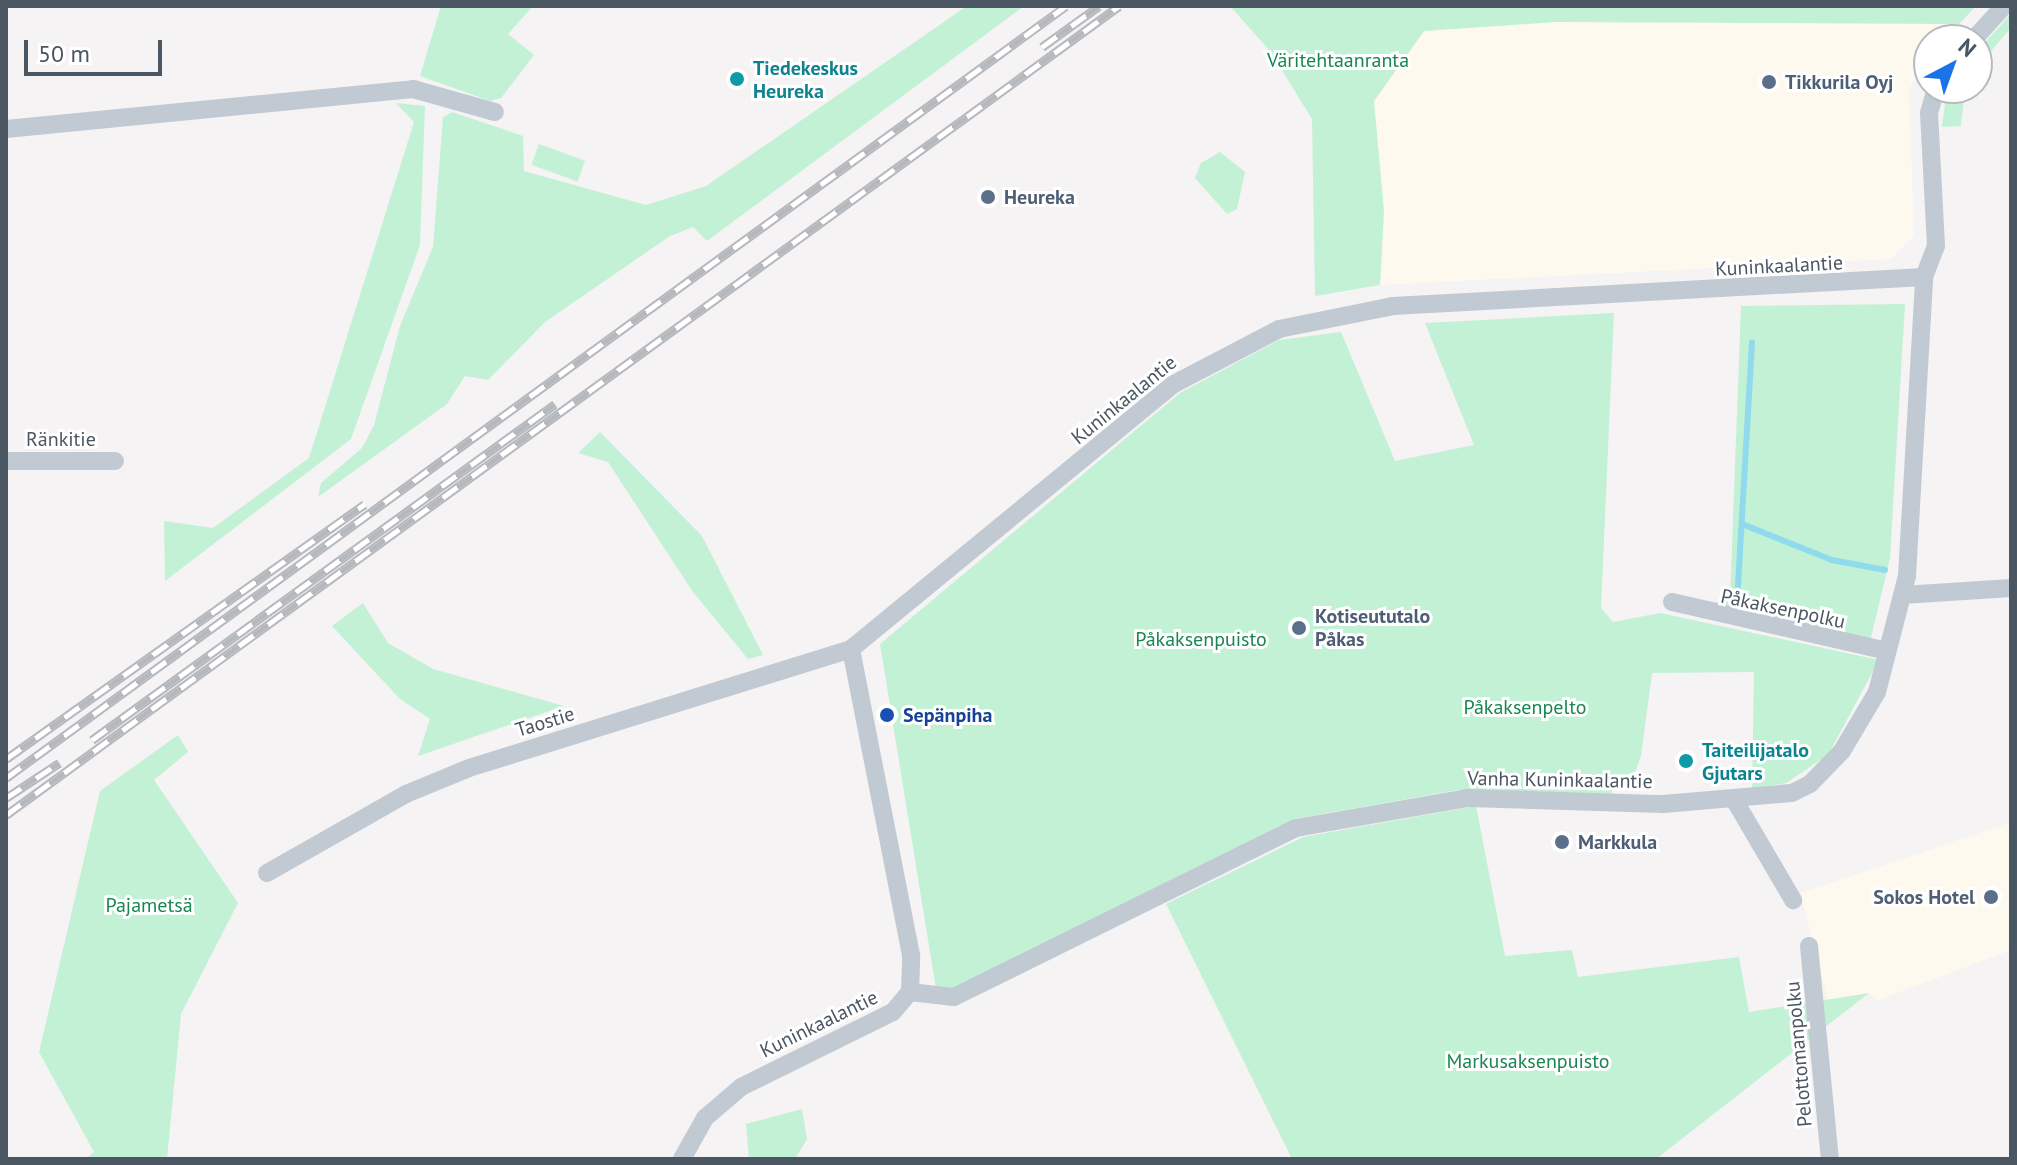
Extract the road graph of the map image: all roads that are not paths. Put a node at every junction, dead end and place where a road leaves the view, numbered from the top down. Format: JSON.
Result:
{"nodes":[{"id":1,"x":2004,"y":6,"type":"edge"},
{"id":2,"x":1988,"y":24,"type":"edge"},
{"id":3,"x":1932,"y":104,"type":"edge"},
{"id":4,"x":495,"y":112,"type":"dead end"},
{"id":5,"x":6,"y":129,"type":"edge"},
{"id":6,"x":1924,"y":277,"type":"junction"},
{"id":7,"x":6,"y":461,"type":"edge"},
{"id":8,"x":115,"y":461,"type":"dead end"},
{"id":9,"x":2011,"y":588,"type":"edge"},
{"id":10,"x":1903,"y":595,"type":"junction"},
{"id":11,"x":1672,"y":602,"type":"dead end"},
{"id":12,"x":851,"y":649,"type":"junction"},
{"id":13,"x":1888,"y":651,"type":"junction"},
{"id":14,"x":1735,"y":801,"type":"junction"},
{"id":15,"x":267,"y":873,"type":"dead end"},
{"id":16,"x":1793,"y":900,"type":"dead end"},
{"id":17,"x":1809,"y":946,"type":"dead end"},
{"id":18,"x":910,"y":992,"type":"junction"},
{"id":19,"x":682,"y":1159,"type":"edge"},
{"id":20,"x":1830,"y":1159,"type":"edge"}],
"edges":[{"from":1,"to":2,"type":"street"},
{"from":3,"to":6,"type":"street"},
{"from":4,"to":5,"type":"street"},
{"from":6,"to":10,"type":"street","name":"Vanha Kuninkaalantie"},
{"from":6,"to":12,"type":"street","name":"Kuninkaalantie"},
{"from":7,"to":8,"type":"street","name":"Ränkitie"},
{"from":9,"to":10,"type":"street"},
{"from":10,"to":13,"type":"street","name":"Vanha Kuninkaalantie"},
{"from":11,"to":13,"type":"street","name":"Påkaksenpolku"},
{"from":12,"to":15,"type":"street","name":"Taostie"},
{"from":12,"to":18,"type":"street"},
{"from":13,"to":14,"type":"street","name":"Vanha Kuninkaalantie"},
{"from":14,"to":16,"type":"street"},
{"from":14,"to":18,"type":"street","name":"Vanha Kuninkaalantie"},
{"from":17,"to":20,"type":"street","name":"Pelottomanpolku"},
{"from":18,"to":19,"type":"street","name":"Kuninkaalantie"}]}
